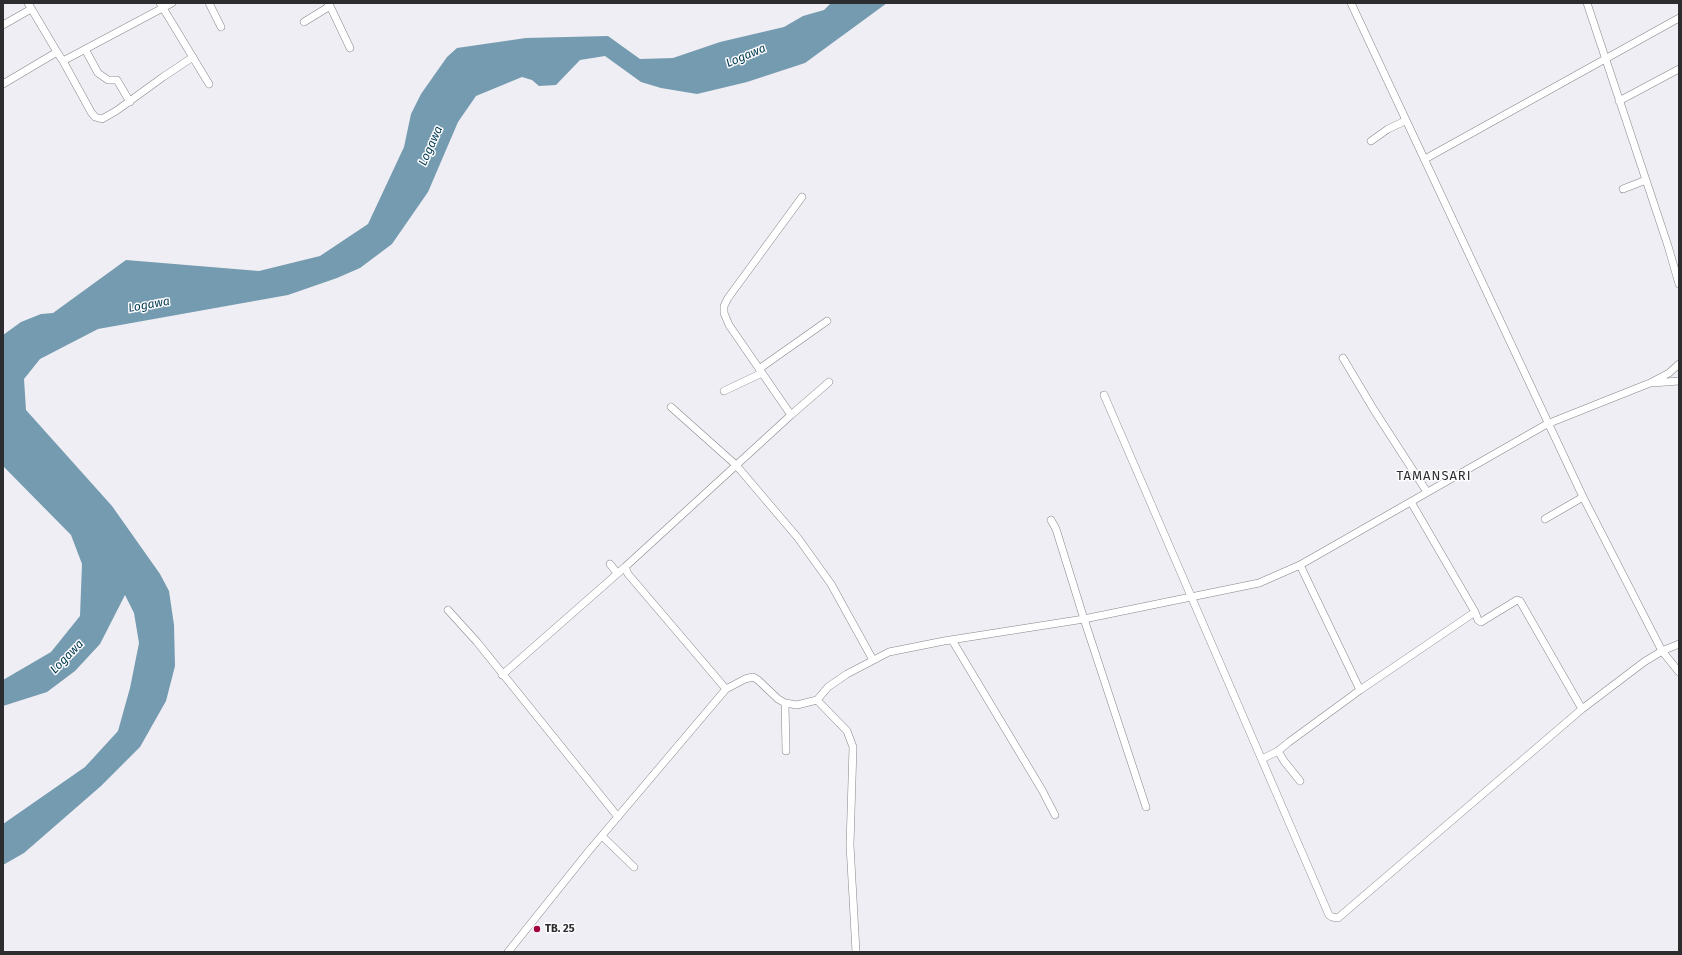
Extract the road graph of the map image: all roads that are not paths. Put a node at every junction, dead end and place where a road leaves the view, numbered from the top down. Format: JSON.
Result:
{"nodes":[{"id":1,"x":172,"y":3,"type":"edge"},
{"id":2,"x":209,"y":3,"type":"edge"},
{"id":3,"x":1351,"y":3,"type":"edge"},
{"id":4,"x":1587,"y":3,"type":"edge"},
{"id":5,"x":329,"y":5,"type":"edge"},
{"id":6,"x":29,"y":6,"type":"edge"},
{"id":7,"x":161,"y":6,"type":"edge"},
{"id":8,"x":1679,"y":18,"type":"edge"},
{"id":9,"x":304,"y":22,"type":"dead end"},
{"id":10,"x":3,"y":25,"type":"edge"},
{"id":11,"x":221,"y":27,"type":"dead end"},
{"id":12,"x":350,"y":48,"type":"dead end"},
{"id":13,"x":85,"y":49,"type":"junction"},
{"id":14,"x":57,"y":52,"type":"junction"},
{"id":15,"x":193,"y":57,"type":"junction"},
{"id":16,"x":1606,"y":59,"type":"junction"},
{"id":17,"x":63,"y":61,"type":"junction"},
{"id":18,"x":1679,"y":68,"type":"edge"},
{"id":19,"x":3,"y":84,"type":"edge"},
{"id":20,"x":209,"y":84,"type":"dead end"},
{"id":21,"x":1619,"y":101,"type":"junction"},
{"id":22,"x":130,"y":102,"type":"junction"},
{"id":23,"x":1405,"y":121,"type":"junction"},
{"id":24,"x":1371,"y":141,"type":"dead end"},
{"id":25,"x":1425,"y":159,"type":"junction"},
{"id":26,"x":1646,"y":180,"type":"junction"},
{"id":27,"x":1623,"y":189,"type":"dead end"},
{"id":28,"x":802,"y":197,"type":"dead end"},
{"id":29,"x":1679,"y":284,"type":"edge"},
{"id":30,"x":827,"y":321,"type":"dead end"},
{"id":31,"x":1343,"y":358,"type":"dead end"},
{"id":32,"x":1679,"y":364,"type":"edge"},
{"id":33,"x":761,"y":371,"type":"junction"},
{"id":34,"x":1679,"y":381,"type":"edge"},
{"id":35,"x":829,"y":382,"type":"dead end"},
{"id":36,"x":1650,"y":383,"type":"junction"},
{"id":37,"x":724,"y":391,"type":"dead end"},
{"id":38,"x":1104,"y":395,"type":"dead end"},
{"id":39,"x":671,"y":407,"type":"dead end"},
{"id":40,"x":791,"y":415,"type":"junction"},
{"id":41,"x":1547,"y":424,"type":"junction"},
{"id":42,"x":736,"y":465,"type":"junction"},
{"id":43,"x":1427,"y":492,"type":"junction"},
{"id":44,"x":1583,"y":497,"type":"junction"},
{"id":45,"x":1411,"y":502,"type":"junction"},
{"id":46,"x":1545,"y":519,"type":"dead end"},
{"id":47,"x":1051,"y":520,"type":"dead end"},
{"id":48,"x":610,"y":564,"type":"dead end"},
{"id":49,"x":1300,"y":565,"type":"junction"},
{"id":50,"x":624,"y":567,"type":"junction"},
{"id":51,"x":617,"y":573,"type":"junction"},
{"id":52,"x":1192,"y":598,"type":"junction"},
{"id":53,"x":448,"y":610,"type":"dead end"},
{"id":54,"x":1475,"y":612,"type":"junction"},
{"id":55,"x":1084,"y":619,"type":"junction"},
{"id":56,"x":952,"y":640,"type":"junction"},
{"id":57,"x":1679,"y":644,"type":"edge"},
{"id":58,"x":1662,"y":651,"type":"junction"},
{"id":59,"x":873,"y":660,"type":"junction"},
{"id":60,"x":1679,"y":672,"type":"edge"},
{"id":61,"x":502,"y":675,"type":"junction"},
{"id":62,"x":726,"y":689,"type":"junction"},
{"id":63,"x":1360,"y":690,"type":"junction"},
{"id":64,"x":817,"y":700,"type":"junction"},
{"id":65,"x":785,"y":703,"type":"junction"},
{"id":66,"x":1582,"y":710,"type":"junction"},
{"id":67,"x":786,"y":751,"type":"dead end"},
{"id":68,"x":1278,"y":751,"type":"junction"},
{"id":69,"x":1262,"y":759,"type":"junction"},
{"id":70,"x":1300,"y":781,"type":"dead end"},
{"id":71,"x":1146,"y":807,"type":"dead end"},
{"id":72,"x":1055,"y":815,"type":"dead end"},
{"id":73,"x":618,"y":817,"type":"junction"},
{"id":74,"x":602,"y":836,"type":"junction"},
{"id":75,"x":634,"y":867,"type":"dead end"},
{"id":76,"x":508,"y":952,"type":"edge"},
{"id":77,"x":856,"y":952,"type":"edge"}],
"edges":[{"from":1,"to":7,"type":"street"},
{"from":2,"to":11,"type":"street"},
{"from":3,"to":23,"type":"street"},
{"from":4,"to":16,"type":"street"},
{"from":5,"to":9,"type":"street"},
{"from":5,"to":12,"type":"street"},
{"from":6,"to":10,"type":"street"},
{"from":6,"to":14,"type":"street"},
{"from":7,"to":13,"type":"street"},
{"from":7,"to":15,"type":"street"},
{"from":8,"to":16,"type":"street"},
{"from":13,"to":17,"type":"street"},
{"from":13,"to":22,"type":"street"},
{"from":14,"to":17,"type":"street"},
{"from":14,"to":19,"type":"street"},
{"from":15,"to":20,"type":"street"},
{"from":15,"to":22,"type":"street"},
{"from":16,"to":21,"type":"street"},
{"from":16,"to":25,"type":"street"},
{"from":17,"to":22,"type":"street"},
{"from":18,"to":21,"type":"street"},
{"from":21,"to":26,"type":"street"},
{"from":23,"to":24,"type":"street"},
{"from":23,"to":25,"type":"street"},
{"from":25,"to":41,"type":"street"},
{"from":26,"to":27,"type":"street"},
{"from":26,"to":29,"type":"street"},
{"from":28,"to":33,"type":"street"},
{"from":30,"to":33,"type":"street"},
{"from":31,"to":43,"type":"street"},
{"from":32,"to":36,"type":"street"},
{"from":33,"to":37,"type":"street"},
{"from":33,"to":40,"type":"street"},
{"from":34,"to":36,"type":"street"},
{"from":35,"to":40,"type":"street"},
{"from":36,"to":41,"type":"street"},
{"from":38,"to":52,"type":"street"},
{"from":39,"to":42,"type":"street"},
{"from":40,"to":42,"type":"street"},
{"from":41,"to":43,"type":"street"},
{"from":41,"to":44,"type":"street"},
{"from":42,"to":50,"type":"street"},
{"from":42,"to":59,"type":"street"},
{"from":43,"to":45,"type":"street"},
{"from":44,"to":46,"type":"street"},
{"from":44,"to":58,"type":"street"},
{"from":45,"to":49,"type":"street"},
{"from":45,"to":54,"type":"street"},
{"from":47,"to":55,"type":"street"},
{"from":48,"to":51,"type":"street"},
{"from":49,"to":52,"type":"street"},
{"from":49,"to":63,"type":"street"},
{"from":50,"to":51,"type":"street"},
{"from":50,"to":62,"type":"street"},
{"from":51,"to":61,"type":"street"},
{"from":52,"to":55,"type":"street"},
{"from":52,"to":69,"type":"street"},
{"from":53,"to":61,"type":"street"},
{"from":54,"to":63,"type":"street"},
{"from":54,"to":66,"type":"street"},
{"from":55,"to":56,"type":"street"},
{"from":55,"to":71,"type":"street"},
{"from":56,"to":59,"type":"street"},
{"from":56,"to":72,"type":"street"},
{"from":57,"to":58,"type":"street"},
{"from":58,"to":60,"type":"street"},
{"from":58,"to":66,"type":"street"},
{"from":59,"to":64,"type":"street"},
{"from":61,"to":73,"type":"street"},
{"from":62,"to":65,"type":"street"},
{"from":62,"to":73,"type":"street"},
{"from":63,"to":68,"type":"street"},
{"from":64,"to":65,"type":"street"},
{"from":64,"to":77,"type":"street"},
{"from":65,"to":67,"type":"street"},
{"from":66,"to":69,"type":"street"},
{"from":68,"to":69,"type":"street"},
{"from":68,"to":70,"type":"street"},
{"from":73,"to":74,"type":"street"},
{"from":74,"to":75,"type":"street"},
{"from":74,"to":76,"type":"street"}]}
